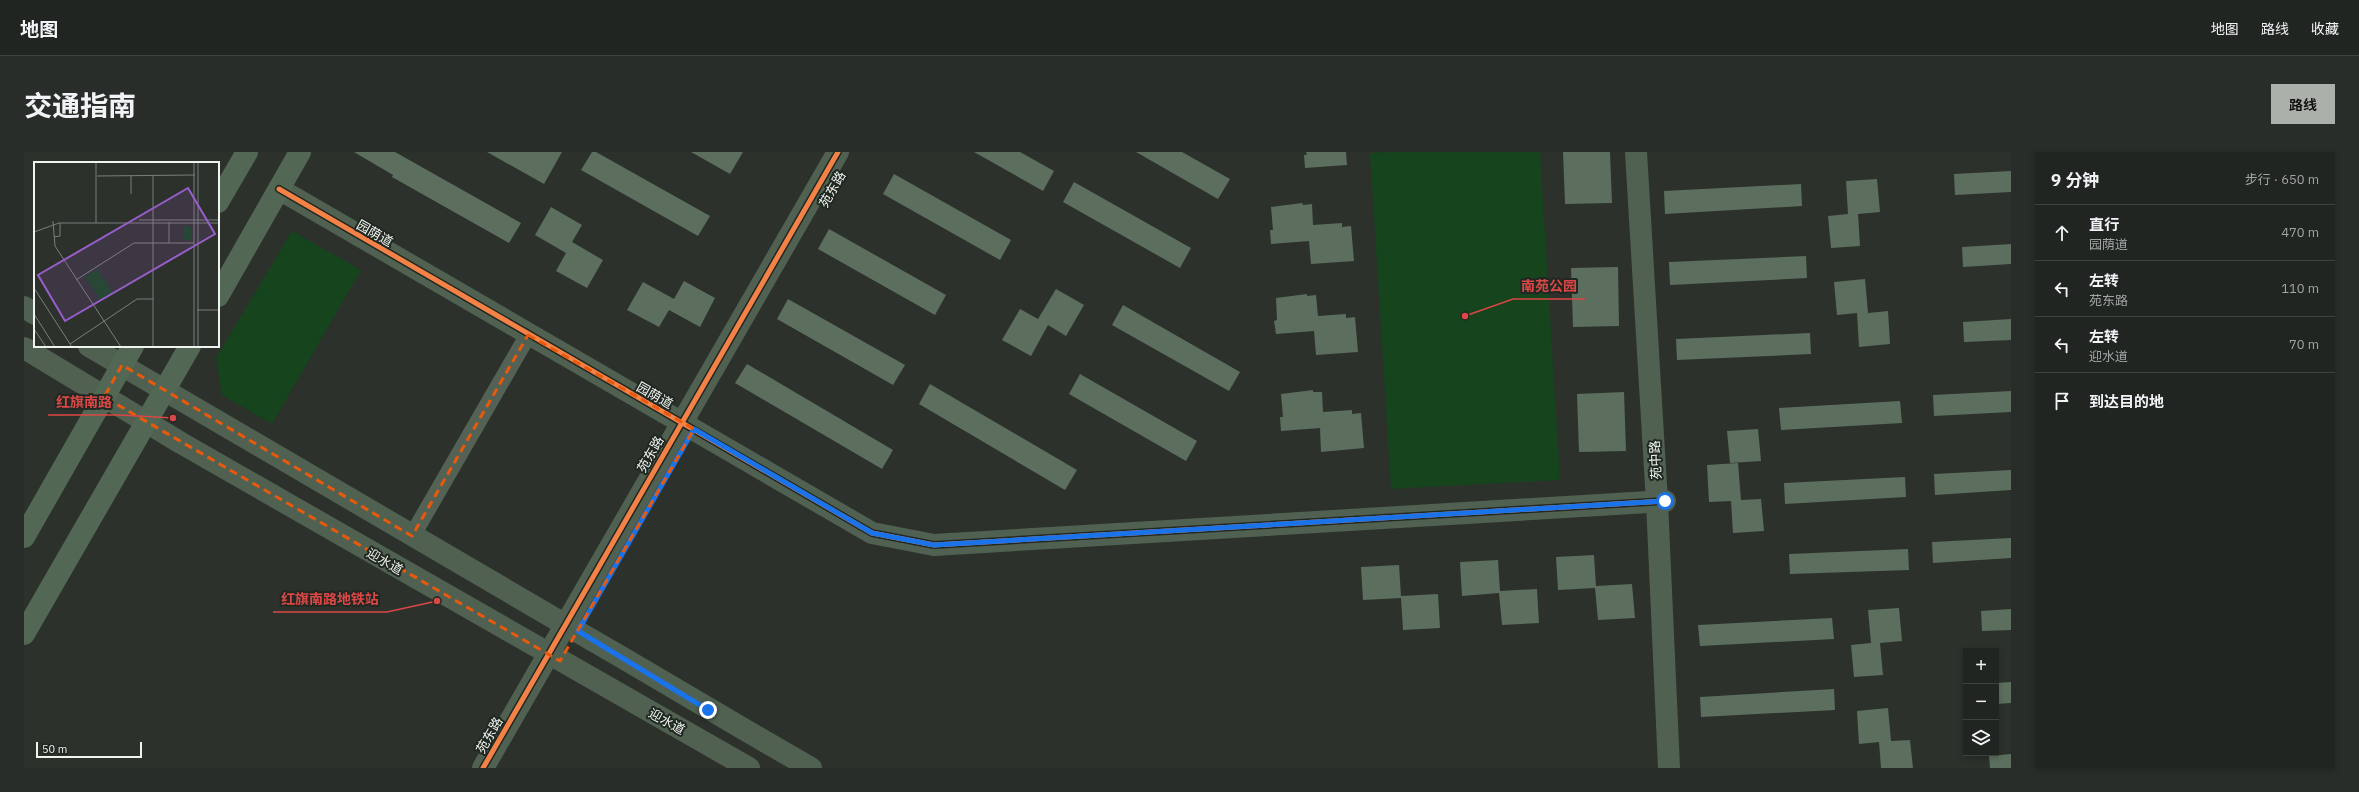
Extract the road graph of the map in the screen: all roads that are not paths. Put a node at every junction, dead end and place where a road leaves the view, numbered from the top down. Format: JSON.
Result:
{"nodes":[{"id":1,"x":247,"y":152,"type":"edge"},
{"id":2,"x":300,"y":152,"type":"edge"},
{"id":3,"x":838,"y":152,"type":"edge"},
{"id":4,"x":853,"y":152,"type":"edge"},
{"id":5,"x":1636,"y":152,"type":"edge"},
{"id":6,"x":1646,"y":152,"type":"edge"},
{"id":7,"x":279,"y":190,"type":"junction"},
{"id":8,"x":219,"y":200,"type":"edge"},
{"id":9,"x":219,"y":294,"type":"edge"},
{"id":10,"x":24,"y":307,"type":"edge"},
{"id":11,"x":34,"y":313,"type":"edge"},
{"id":12,"x":528,"y":335,"type":"junction"},
{"id":13,"x":91,"y":347,"type":"edge"},
{"id":14,"x":132,"y":347,"type":"edge"},
{"id":15,"x":189,"y":347,"type":"edge"},
{"id":16,"x":24,"y":348,"type":"edge"},
{"id":17,"x":122,"y":365,"type":"junction"},
{"id":18,"x":164,"y":390,"type":"junction"},
{"id":19,"x":104,"y":397,"type":"junction"},
{"id":20,"x":146,"y":422,"type":"junction"},
{"id":21,"x":687,"y":426,"type":"junction"},
{"id":22,"x":1661,"y":501,"type":"junction"},
{"id":23,"x":412,"y":536,"type":"junction"},
{"id":24,"x":24,"y":537,"type":"edge"},
{"id":25,"x":571,"y":628,"type":"junction"},
{"id":26,"x":24,"y":634,"type":"edge"},
{"id":27,"x":554,"y":658,"type":"junction"},
{"id":28,"x":483,"y":768,"type":"edge"},
{"id":29,"x":499,"y":768,"type":"edge"},
{"id":30,"x":750,"y":768,"type":"edge"},
{"id":31,"x":811,"y":768,"type":"edge"},
{"id":32,"x":1669,"y":768,"type":"edge"},
{"id":33,"x":1677,"y":768,"type":"edge"}],
"edges":[{"from":1,"to":8,"type":"main road"},
{"from":2,"to":7,"type":"main road"},
{"from":3,"to":21,"type":"street","name":"苑东路"},
{"from":4,"to":21,"type":"street","name":"苑东路"},
{"from":5,"to":22,"type":"street","name":"苑中路"},
{"from":6,"to":22,"type":"street","name":"苑中路"},
{"from":7,"to":9,"type":"main road"},
{"from":7,"to":12,"type":"street","name":"园荫道"},
{"from":10,"to":11,"type":"street"},
{"from":12,"to":21,"type":"street","name":"园荫道"},
{"from":12,"to":23,"type":"street"},
{"from":13,"to":17,"type":"street"},
{"from":14,"to":17,"type":"main road"},
{"from":15,"to":18,"type":"main road"},
{"from":16,"to":19,"type":"street","name":"迎水道"},
{"from":17,"to":18,"type":"street"},
{"from":17,"to":19,"type":"main road"},
{"from":18,"to":20,"type":"main road"},
{"from":18,"to":23,"type":"street"},
{"from":19,"to":20,"type":"street","name":"迎水道"},
{"from":19,"to":24,"type":"main road"},
{"from":20,"to":26,"type":"main road"},
{"from":20,"to":27,"type":"street","name":"迎水道"},
{"from":21,"to":22,"type":"street","name":"园荫道"},
{"from":21,"to":25,"type":"street","name":"苑东路"},
{"from":22,"to":32,"type":"street","name":"苑中路"},
{"from":22,"to":33,"type":"street","name":"苑中路"},
{"from":23,"to":25,"type":"street"},
{"from":25,"to":27,"type":"street","name":"苑东路"},
{"from":25,"to":31,"type":"street"},
{"from":27,"to":28,"type":"street","name":"苑东路"},
{"from":27,"to":29,"type":"street","name":"苑东路"},
{"from":27,"to":30,"type":"street","name":"迎水道"}]}
